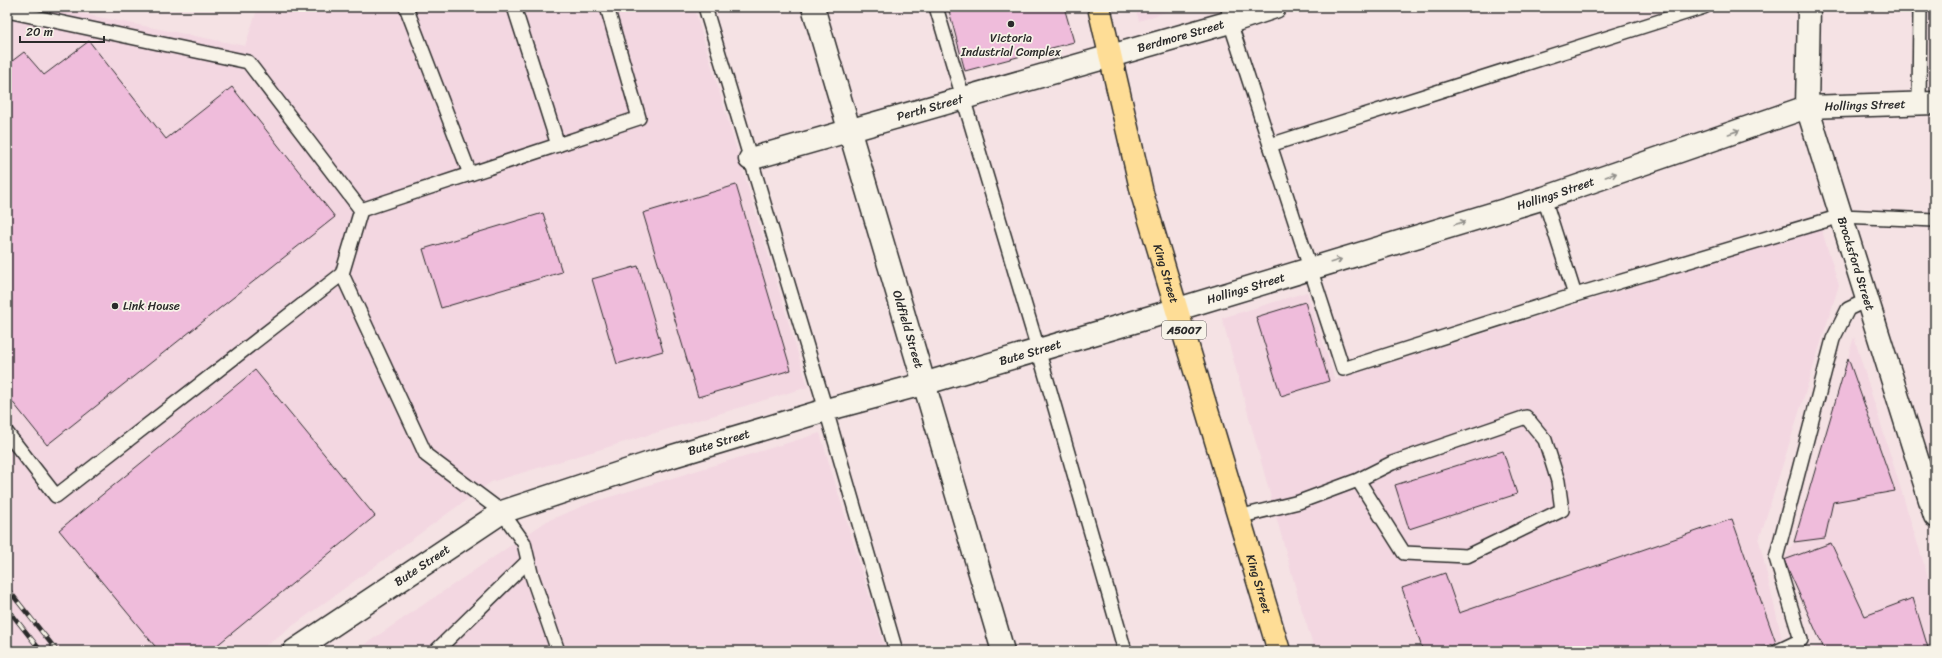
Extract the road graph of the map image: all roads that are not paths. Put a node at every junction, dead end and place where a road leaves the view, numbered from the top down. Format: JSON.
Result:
{"nodes":[{"id":1,"x":406,"y":7,"type":"edge"},
{"id":2,"x":514,"y":7,"type":"edge"},
{"id":3,"x":607,"y":7,"type":"edge"},
{"id":4,"x":705,"y":7,"type":"edge"},
{"id":5,"x":813,"y":7,"type":"edge"},
{"id":6,"x":936,"y":7,"type":"edge"},
{"id":7,"x":1099,"y":7,"type":"edge"},
{"id":8,"x":1275,"y":7,"type":"edge"},
{"id":9,"x":1704,"y":7,"type":"edge"},
{"id":10,"x":1809,"y":7,"type":"edge"},
{"id":11,"x":1920,"y":7,"type":"edge"},
{"id":12,"x":7,"y":11,"type":"edge"},
{"id":13,"x":1229,"y":14,"type":"edge"},
{"id":14,"x":1110,"y":56,"type":"junction"},
{"id":15,"x":963,"y":99,"type":"junction"},
{"id":16,"x":1927,"y":103,"type":"edge"},
{"id":17,"x":1807,"y":107,"type":"junction"},
{"id":18,"x":850,"y":130,"type":"junction"},
{"id":19,"x":558,"y":145,"type":"junction"},
{"id":20,"x":1270,"y":145,"type":"junction"},
{"id":21,"x":750,"y":159,"type":"junction"},
{"id":22,"x":470,"y":174,"type":"junction"},
{"id":23,"x":1544,"y":198,"type":"junction"},
{"id":24,"x":361,"y":210,"type":"junction"},
{"id":25,"x":1841,"y":216,"type":"junction"},
{"id":26,"x":1935,"y":220,"type":"edge"},
{"id":27,"x":1310,"y":269,"type":"junction"},
{"id":28,"x":342,"y":274,"type":"junction"},
{"id":29,"x":1576,"y":295,"type":"junction"},
{"id":30,"x":1867,"y":300,"type":"junction"},
{"id":31,"x":1178,"y":309,"type":"junction"},
{"id":32,"x":1038,"y":349,"type":"junction"},
{"id":33,"x":923,"y":384,"type":"junction"},
{"id":34,"x":826,"y":410,"type":"junction"},
{"id":35,"x":7,"y":433,"type":"edge"},
{"id":36,"x":1358,"y":480,"type":"junction"},
{"id":37,"x":502,"y":512,"type":"junction"},
{"id":38,"x":1935,"y":516,"type":"edge"},
{"id":39,"x":1238,"y":517,"type":"junction"},
{"id":40,"x":528,"y":561,"type":"junction"},
{"id":41,"x":294,"y":651,"type":"edge"},
{"id":42,"x":436,"y":651,"type":"edge"},
{"id":43,"x":558,"y":651,"type":"edge"},
{"id":44,"x":896,"y":651,"type":"edge"},
{"id":45,"x":1003,"y":651,"type":"edge"},
{"id":46,"x":1125,"y":651,"type":"edge"},
{"id":47,"x":1279,"y":651,"type":"edge"},
{"id":48,"x":1778,"y":651,"type":"edge"}],
"edges":[{"from":1,"to":22,"type":"lane"},
{"from":2,"to":19,"type":"lane"},
{"from":3,"to":19,"type":"lane"},
{"from":4,"to":21,"type":"lane"},
{"from":5,"to":18,"type":"street","name":"Oldfield Street"},
{"from":6,"to":15,"type":"lane"},
{"from":7,"to":14,"type":"main road","name":"King Street","number":"A5007"},
{"from":8,"to":13,"type":"street","name":"Berdmore Street"},
{"from":9,"to":20,"type":"lane"},
{"from":10,"to":17,"type":"street","name":"Brocksford Street"},
{"from":11,"to":16,"type":"lane"},
{"from":12,"to":24,"type":"lane"},
{"from":13,"to":14,"type":"street","name":"Berdmore Street"},
{"from":13,"to":20,"type":"lane"},
{"from":14,"to":15,"type":"street","name":"Perth Street"},
{"from":14,"to":31,"type":"main road","name":"King Street","number":"A5007"},
{"from":15,"to":18,"type":"street","name":"Perth Street"},
{"from":15,"to":32,"type":"lane"},
{"from":16,"to":17,"type":"street","name":"Hollings Street"},
{"from":23,"to":17,"type":"street","name":"Hollings Street","one_way":true},
{"from":17,"to":25,"type":"street","name":"Brocksford Street"},
{"from":18,"to":21,"type":"street","name":"Perth Street"},
{"from":18,"to":33,"type":"street","name":"Oldfield Street"},
{"from":19,"to":22,"type":"lane"},
{"from":20,"to":27,"type":"lane"},
{"from":21,"to":34,"type":"lane"},
{"from":22,"to":24,"type":"lane"},
{"from":27,"to":23,"type":"street","name":"Hollings Street","one_way":true},
{"from":23,"to":29,"type":"lane"},
{"from":24,"to":28,"type":"lane"},
{"from":25,"to":26,"type":"lane"},
{"from":25,"to":29,"type":"lane"},
{"from":25,"to":30,"type":"street","name":"Brocksford Street"},
{"from":27,"to":29,"type":"lane"},
{"from":27,"to":31,"type":"street","name":"Hollings Street"},
{"from":28,"to":35,"type":"lane"},
{"from":28,"to":37,"type":"lane"},
{"from":30,"to":38,"type":"street","name":"Brocksford Street"},
{"from":30,"to":48,"type":"lane"},
{"from":31,"to":32,"type":"street","name":"Bute Street"},
{"from":31,"to":39,"type":"main road","name":"King Street","number":"A5007"},
{"from":32,"to":33,"type":"street","name":"Bute Street"},
{"from":32,"to":46,"type":"lane"},
{"from":33,"to":34,"type":"street","name":"Bute Street"},
{"from":33,"to":45,"type":"street","name":"Oldfield Street"},
{"from":34,"to":37,"type":"street","name":"Bute Street"},
{"from":34,"to":44,"type":"lane"},
{"from":36,"to":36,"type":"lane"},
{"from":36,"to":39,"type":"lane"},
{"from":37,"to":40,"type":"lane"},
{"from":37,"to":41,"type":"street","name":"Bute Street"},
{"from":39,"to":47,"type":"main road","name":"King Street","number":"A5007"},
{"from":40,"to":42,"type":"lane"},
{"from":40,"to":43,"type":"lane"}]}
